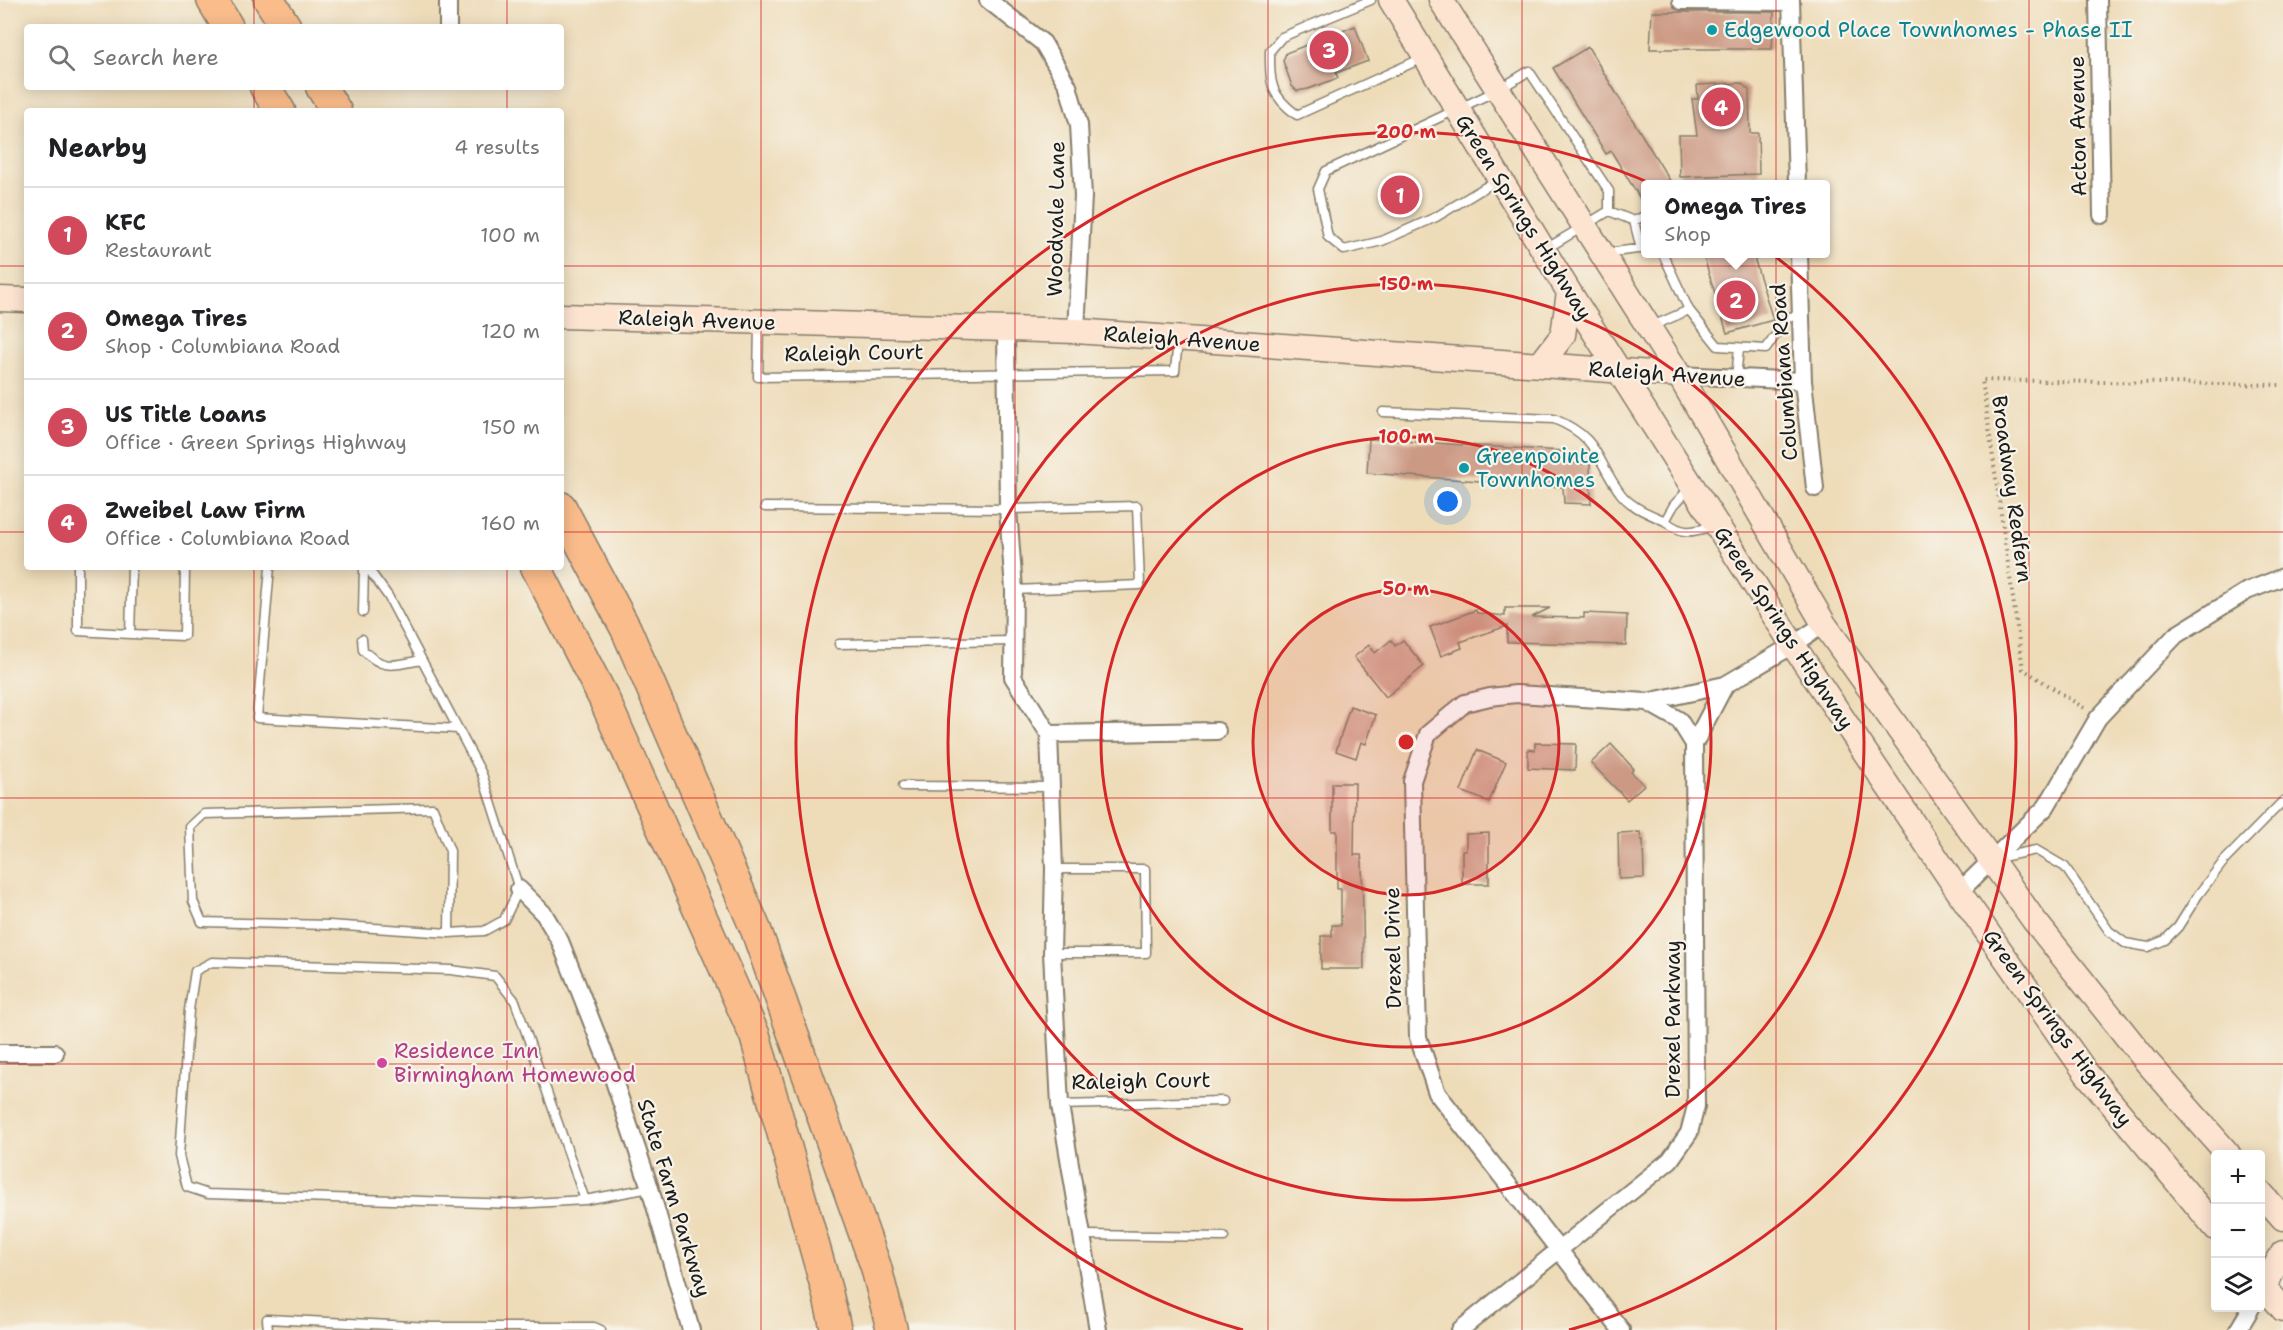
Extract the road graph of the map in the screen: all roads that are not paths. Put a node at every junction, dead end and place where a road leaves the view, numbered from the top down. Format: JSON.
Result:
{"nodes":[{"id":1,"x":212,"y":0,"type":"edge"},
{"id":2,"x":269,"y":0,"type":"edge"},
{"id":3,"x":448,"y":0,"type":"edge"},
{"id":4,"x":988,"y":0,"type":"edge"},
{"id":5,"x":1371,"y":0,"type":"edge"},
{"id":6,"x":1391,"y":0,"type":"edge"},
{"id":7,"x":1441,"y":0,"type":"edge"},
{"id":8,"x":2098,"y":0,"type":"edge"},
{"id":9,"x":1682,"y":1,"type":"edge"},
{"id":10,"x":1791,"y":1,"type":"edge"},
{"id":11,"x":226,"y":24,"type":"edge"},
{"id":12,"x":284,"y":24,"type":"edge"},
{"id":13,"x":448,"y":24,"type":"edge"},
{"id":14,"x":1426,"y":57,"type":"junction"},
{"id":15,"x":267,"y":90,"type":"edge"},
{"id":16,"x":323,"y":90,"type":"edge"},
{"id":17,"x":1498,"y":90,"type":"junction"},
{"id":18,"x":278,"y":108,"type":"edge"},
{"id":19,"x":334,"y":108,"type":"edge"},
{"id":20,"x":1457,"y":108,"type":"junction"},
{"id":21,"x":1500,"y":179,"type":"junction"},
{"id":22,"x":1797,"y":180,"type":"edge"},
{"id":23,"x":1609,"y":211,"type":"junction"},
{"id":24,"x":2102,"y":215,"type":"dead end"},
{"id":25,"x":1641,"y":218,"type":"edge"},
{"id":26,"x":1634,"y":221,"type":"junction"},
{"id":27,"x":1585,"y":226,"type":"junction"},
{"id":28,"x":1641,"y":243,"type":"edge"},
{"id":29,"x":1641,"y":249,"type":"edge"},
{"id":30,"x":1543,"y":250,"type":"junction"},
{"id":31,"x":1602,"y":254,"type":"junction"},
{"id":32,"x":1665,"y":258,"type":"edge"},
{"id":33,"x":1799,"y":258,"type":"edge"},
{"id":34,"x":1569,"y":292,"type":"junction"},
{"id":35,"x":0,"y":299,"type":"edge"},
{"id":36,"x":24,"y":300,"type":"edge"},
{"id":37,"x":1689,"y":310,"type":"junction"},
{"id":38,"x":564,"y":316,"type":"edge"},
{"id":39,"x":1801,"y":316,"type":"junction"},
{"id":40,"x":759,"y":322,"type":"junction"},
{"id":41,"x":1649,"y":328,"type":"junction"},
{"id":42,"x":1006,"y":329,"type":"junction"},
{"id":43,"x":1076,"y":331,"type":"junction"},
{"id":44,"x":1178,"y":339,"type":"junction"},
{"id":45,"x":1739,"y":348,"type":"junction"},
{"id":46,"x":1540,"y":365,"type":"junction"},
{"id":47,"x":1619,"y":371,"type":"junction"},
{"id":48,"x":1007,"y":373,"type":"junction"},
{"id":49,"x":1679,"y":375,"type":"junction"},
{"id":50,"x":1736,"y":378,"type":"junction"},
{"id":51,"x":1803,"y":381,"type":"junction"},
{"id":52,"x":1383,"y":412,"type":"dead end"},
{"id":53,"x":1692,"y":485,"type":"junction"},
{"id":54,"x":1815,"y":488,"type":"dead end"},
{"id":55,"x":765,"y":507,"type":"dead end"},
{"id":56,"x":1008,"y":509,"type":"junction"},
{"id":57,"x":564,"y":513,"type":"edge"},
{"id":58,"x":1665,"y":521,"type":"junction"},
{"id":59,"x":1717,"y":525,"type":"junction"},
{"id":60,"x":78,"y":570,"type":"edge"},
{"id":61,"x":132,"y":570,"type":"edge"},
{"id":62,"x":185,"y":570,"type":"edge"},
{"id":63,"x":270,"y":570,"type":"edge"},
{"id":64,"x":365,"y":570,"type":"edge"},
{"id":65,"x":367,"y":570,"type":"edge"},
{"id":66,"x":538,"y":570,"type":"edge"},
{"id":67,"x":2283,"y":577,"type":"edge"},
{"id":68,"x":1014,"y":590,"type":"junction"},
{"id":69,"x":363,"y":612,"type":"dead end"},
{"id":70,"x":1824,"y":624,"type":"junction"},
{"id":71,"x":130,"y":634,"type":"junction"},
{"id":72,"x":362,"y":639,"type":"dead end"},
{"id":73,"x":1012,"y":641,"type":"junction"},
{"id":74,"x":838,"y":644,"type":"dead end"},
{"id":75,"x":1793,"y":645,"type":"junction"},
{"id":76,"x":422,"y":660,"type":"junction"},
{"id":77,"x":1725,"y":685,"type":"junction"},
{"id":78,"x":1647,"y":702,"type":"junction"},
{"id":79,"x":458,"y":729,"type":"junction"},
{"id":80,"x":1217,"y":731,"type":"dead end"},
{"id":81,"x":1049,"y":734,"type":"junction"},
{"id":82,"x":1694,"y":744,"type":"junction"},
{"id":83,"x":903,"y":786,"type":"dead end"},
{"id":84,"x":1050,"y":787,"type":"junction"},
{"id":85,"x":2283,"y":801,"type":"edge"},
{"id":86,"x":1992,"y":859,"type":"junction"},
{"id":87,"x":1054,"y":869,"type":"junction"},
{"id":88,"x":519,"y":889,"type":"junction"},
{"id":89,"x":1959,"y":892,"type":"junction"},
{"id":90,"x":449,"y":933,"type":"junction"},
{"id":91,"x":1052,"y":953,"type":"junction"},
{"id":92,"x":0,"y":1053,"type":"edge"},
{"id":93,"x":55,"y":1053,"type":"dead end"},
{"id":94,"x":1223,"y":1101,"type":"dead end"},
{"id":95,"x":1060,"y":1106,"type":"junction"},
{"id":96,"x":2224,"y":1150,"type":"edge"},
{"id":97,"x":650,"y":1188,"type":"junction"},
{"id":98,"x":2265,"y":1198,"type":"edge"},
{"id":99,"x":585,"y":1200,"type":"junction"},
{"id":100,"x":2283,"y":1218,"type":"edge"},
{"id":101,"x":2211,"y":1222,"type":"edge"},
{"id":102,"x":1084,"y":1235,"type":"junction"},
{"id":103,"x":1224,"y":1237,"type":"dead end"},
{"id":104,"x":1559,"y":1252,"type":"junction"},
{"id":105,"x":2283,"y":1253,"type":"edge"},
{"id":106,"x":2265,"y":1282,"type":"edge"},
{"id":107,"x":2265,"y":1290,"type":"edge"},
{"id":108,"x":2283,"y":1309,"type":"edge"},
{"id":109,"x":2249,"y":1312,"type":"edge"},
{"id":110,"x":268,"y":1330,"type":"edge"},
{"id":111,"x":601,"y":1330,"type":"edge"},
{"id":112,"x":691,"y":1330,"type":"edge"},
{"id":113,"x":836,"y":1330,"type":"edge"},
{"id":114,"x":892,"y":1330,"type":"edge"},
{"id":115,"x":1098,"y":1330,"type":"edge"},
{"id":116,"x":1460,"y":1330,"type":"edge"},
{"id":117,"x":1621,"y":1330,"type":"edge"},
{"id":118,"x":2238,"y":1330,"type":"edge"}],
"edges":[{"from":1,"to":11,"type":"highway"},
{"from":2,"to":12,"type":"highway"},
{"from":3,"to":13,"type":"street"},
{"from":4,"to":43,"type":"street","name":"Woodvale Lane"},
{"from":5,"to":14,"type":"lane"},
{"from":6,"to":14,"type":"main road","name":"Green Springs Highway"},
{"from":7,"to":17,"type":"main road","name":"Green Springs Highway"},
{"from":8,"to":24,"type":"street","name":"Acton Avenue"},
{"from":9,"to":10,"type":"street"},
{"from":10,"to":22,"type":"street"},
{"from":14,"to":20,"type":"main road","name":"Green Springs Highway"},
{"from":15,"to":18,"type":"highway"},
{"from":16,"to":19,"type":"highway"},
{"from":17,"to":20,"type":"lane"},
{"from":17,"to":23,"type":"lane"},
{"from":17,"to":27,"type":"main road","name":"Green Springs Highway"},
{"from":20,"to":21,"type":"main road","name":"Green Springs Highway"},
{"from":20,"to":21,"type":"lane"},
{"from":21,"to":30,"type":"main road","name":"Green Springs Highway"},
{"from":23,"to":26,"type":"lane"},
{"from":23,"to":27,"type":"lane"},
{"from":25,"to":26,"type":"lane"},
{"from":26,"to":28,"type":"lane"},
{"from":27,"to":30,"type":"lane"},
{"from":27,"to":31,"type":"main road","name":"Green Springs Highway"},
{"from":29,"to":31,"type":"lane"},
{"from":30,"to":34,"type":"main road","name":"Green Springs Highway"},
{"from":31,"to":41,"type":"main road","name":"Green Springs Highway"},
{"from":32,"to":37,"type":"lane"},
{"from":33,"to":39,"type":"street","name":"Columbiana Road"},
{"from":34,"to":46,"type":"main road"},
{"from":34,"to":47,"type":"main road","name":"Green Springs Highway"},
{"from":35,"to":36,"type":"main road"},
{"from":37,"to":41,"type":"lane"},
{"from":37,"to":45,"type":"lane"},
{"from":38,"to":40,"type":"main road","name":"Raleigh Avenue"},
{"from":39,"to":45,"type":"lane"},
{"from":39,"to":51,"type":"street","name":"Columbiana Road"},
{"from":40,"to":42,"type":"main road","name":"Raleigh Avenue"},
{"from":40,"to":48,"type":"lane","name":"Raleigh Court"},
{"from":41,"to":49,"type":"main road","name":"Green Springs Highway"},
{"from":42,"to":43,"type":"main road","name":"Raleigh Avenue"},
{"from":42,"to":48,"type":"street"},
{"from":43,"to":44,"type":"main road","name":"Raleigh Avenue"},
{"from":44,"to":46,"type":"main road","name":"Raleigh Avenue"},
{"from":44,"to":48,"type":"lane","name":"Raleigh Court"},
{"from":45,"to":50,"type":"lane"},
{"from":46,"to":47,"type":"main road","name":"Raleigh Avenue"},
{"from":47,"to":49,"type":"main road","name":"Raleigh Avenue"},
{"from":47,"to":53,"type":"main road","name":"Green Springs Highway"},
{"from":48,"to":56,"type":"street"},
{"from":49,"to":50,"type":"street","name":"Raleigh Avenue"},
{"from":49,"to":70,"type":"main road","name":"Green Springs Highway"},
{"from":50,"to":51,"type":"street","name":"Raleigh Avenue"},
{"from":51,"to":54,"type":"street","name":"Columbiana Road"},
{"from":52,"to":58,"type":"lane"},
{"from":53,"to":58,"type":"lane"},
{"from":53,"to":59,"type":"main road","name":"Green Springs Highway"},
{"from":55,"to":56,"type":"lane"},
{"from":56,"to":68,"type":"street"},
{"from":56,"to":68,"type":"lane"},
{"from":57,"to":114,"type":"highway"},
{"from":58,"to":59,"type":"lane"},
{"from":59,"to":75,"type":"main road","name":"Green Springs Highway"},
{"from":60,"to":71,"type":"lane"},
{"from":61,"to":71,"type":"lane"},
{"from":62,"to":71,"type":"lane"},
{"from":63,"to":79,"type":"lane"},
{"from":64,"to":69,"type":"lane"},
{"from":65,"to":76,"type":"lane"},
{"from":66,"to":113,"type":"highway"},
{"from":67,"to":86,"type":"street"},
{"from":68,"to":73,"type":"street"},
{"from":70,"to":75,"type":"street"},
{"from":70,"to":86,"type":"main road","name":"Green Springs Highway"},
{"from":72,"to":76,"type":"lane"},
{"from":73,"to":74,"type":"lane"},
{"from":73,"to":81,"type":"street"},
{"from":75,"to":77,"type":"street"},
{"from":75,"to":89,"type":"main road","name":"Green Springs Highway"},
{"from":76,"to":79,"type":"lane"},
{"from":77,"to":78,"type":"street","name":"Drexel Drive"},
{"from":77,"to":82,"type":"street","name":"Drexel Parkway"},
{"from":78,"to":82,"type":"street","name":"Drexel Drive"},
{"from":78,"to":104,"type":"street","name":"Drexel Drive"},
{"from":79,"to":88,"type":"lane"},
{"from":80,"to":81,"type":"street"},
{"from":81,"to":84,"type":"street","name":"Raleigh Court"},
{"from":82,"to":104,"type":"street","name":"Drexel Parkway"},
{"from":83,"to":84,"type":"lane"},
{"from":84,"to":87,"type":"street","name":"Raleigh Court"},
{"from":85,"to":86,"type":"lane"},
{"from":86,"to":89,"type":"street"},
{"from":86,"to":96,"type":"main road","name":"Green Springs Highway"},
{"from":87,"to":91,"type":"street","name":"Raleigh Court"},
{"from":87,"to":91,"type":"lane"},
{"from":88,"to":90,"type":"lane"},
{"from":88,"to":97,"type":"street","name":"State Farm Parkway"},
{"from":89,"to":101,"type":"main road","name":"Green Springs Highway"},
{"from":90,"to":90,"type":"lane"},
{"from":91,"to":95,"type":"street","name":"Raleigh Court"},
{"from":92,"to":93,"type":"street"},
{"from":94,"to":95,"type":"lane","name":"Raleigh Court"},
{"from":95,"to":102,"type":"street","name":"Raleigh Court"},
{"from":97,"to":99,"type":"lane"},
{"from":97,"to":112,"type":"street","name":"State Farm Parkway"},
{"from":98,"to":100,"type":"main road"},
{"from":99,"to":99,"type":"lane"},
{"from":102,"to":103,"type":"lane"},
{"from":102,"to":115,"type":"street","name":"Raleigh Court"},
{"from":104,"to":116,"type":"street","name":"Drexel Parkway"},
{"from":104,"to":117,"type":"street","name":"Drexel Drive"},
{"from":105,"to":106,"type":"main road"},
{"from":107,"to":108,"type":"main road"},
{"from":109,"to":118,"type":"street"},
{"from":110,"to":111,"type":"lane"}]}
